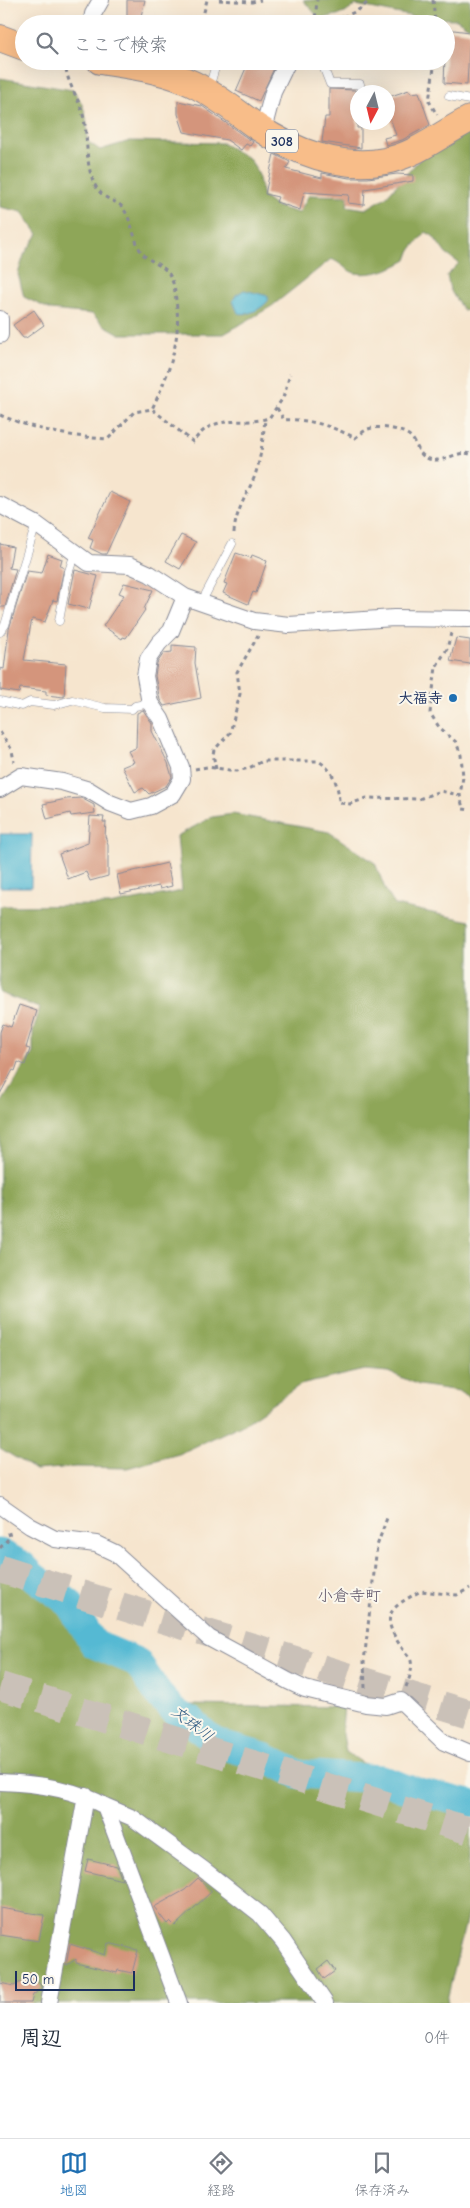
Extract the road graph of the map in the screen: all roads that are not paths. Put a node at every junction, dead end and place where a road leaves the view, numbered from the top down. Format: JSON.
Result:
{"nodes":[{"id":1,"x":101,"y":0,"type":"edge"},
{"id":2,"x":93,"y":15,"type":"edge"},
{"id":3,"x":0,"y":38,"type":"edge"},
{"id":4,"x":15,"y":44,"type":"edge"},
{"id":5,"x":143,"y":70,"type":"edge"},
{"id":6,"x":214,"y":70,"type":"edge"},
{"id":7,"x":284,"y":70,"type":"edge"},
{"id":8,"x":325,"y":70,"type":"edge"},
{"id":9,"x":360,"y":85,"type":"edge"},
{"id":10,"x":208,"y":92,"type":"junction"},
{"id":11,"x":450,"y":96,"type":"dead end"},
{"id":12,"x":470,"y":100,"type":"edge"},
{"id":13,"x":470,"y":118,"type":"edge"},
{"id":14,"x":263,"y":130,"type":"junction"},
{"id":15,"x":0,"y":318,"type":"edge"},
{"id":16,"x":0,"y":335,"type":"edge"},
{"id":17,"x":0,"y":505,"type":"edge"},
{"id":18,"x":36,"y":524,"type":"junction"},
{"id":19,"x":232,"y":544,"type":"road end"},
{"id":20,"x":75,"y":553,"type":"junction"},
{"id":21,"x":193,"y":600,"type":"junction"},
{"id":22,"x":462,"y":618,"type":"edge"},
{"id":23,"x":58,"y":621,"type":"dead end"},
{"id":24,"x":0,"y":632,"type":"edge"},
{"id":25,"x":0,"y":701,"type":"edge"},
{"id":26,"x":150,"y":703,"type":"junction"},
{"id":27,"x":0,"y":789,"type":"edge"},
{"id":28,"x":0,"y":1505,"type":"edge"},
{"id":29,"x":470,"y":1753,"type":"edge"},
{"id":30,"x":0,"y":1782,"type":"edge"},
{"id":31,"x":86,"y":1796,"type":"junction"},
{"id":32,"x":105,"y":1806,"type":"junction"},
{"id":33,"x":49,"y":2003,"type":"edge"},
{"id":34,"x":179,"y":2003,"type":"edge"},
{"id":35,"x":325,"y":2003,"type":"edge"}],
"edges":[{"from":1,"to":2,"type":"street"},
{"from":3,"to":4,"type":"highway"},
{"from":5,"to":10,"type":"highway","number":"308"},
{"from":6,"to":10,"type":"lane"},
{"from":7,"to":14,"type":"street"},
{"from":8,"to":9,"type":"lane"},
{"from":10,"to":14,"type":"highway","number":"308"},
{"from":11,"to":12,"type":"lane"},
{"from":13,"to":14,"type":"highway","number":"308"},
{"from":15,"to":16,"type":"street"},
{"from":17,"to":18,"type":"street"},
{"from":18,"to":20,"type":"street"},
{"from":18,"to":24,"type":"lane"},
{"from":19,"to":21,"type":"lane"},
{"from":20,"to":21,"type":"street"},
{"from":20,"to":23,"type":"lane"},
{"from":21,"to":22,"type":"street"},
{"from":21,"to":26,"type":"street"},
{"from":25,"to":26,"type":"lane"},
{"from":26,"to":27,"type":"street"},
{"from":28,"to":29,"type":"street"},
{"from":30,"to":31,"type":"street"},
{"from":31,"to":32,"type":"street"},
{"from":31,"to":33,"type":"street"},
{"from":32,"to":34,"type":"street"},
{"from":32,"to":35,"type":"street"}]}
